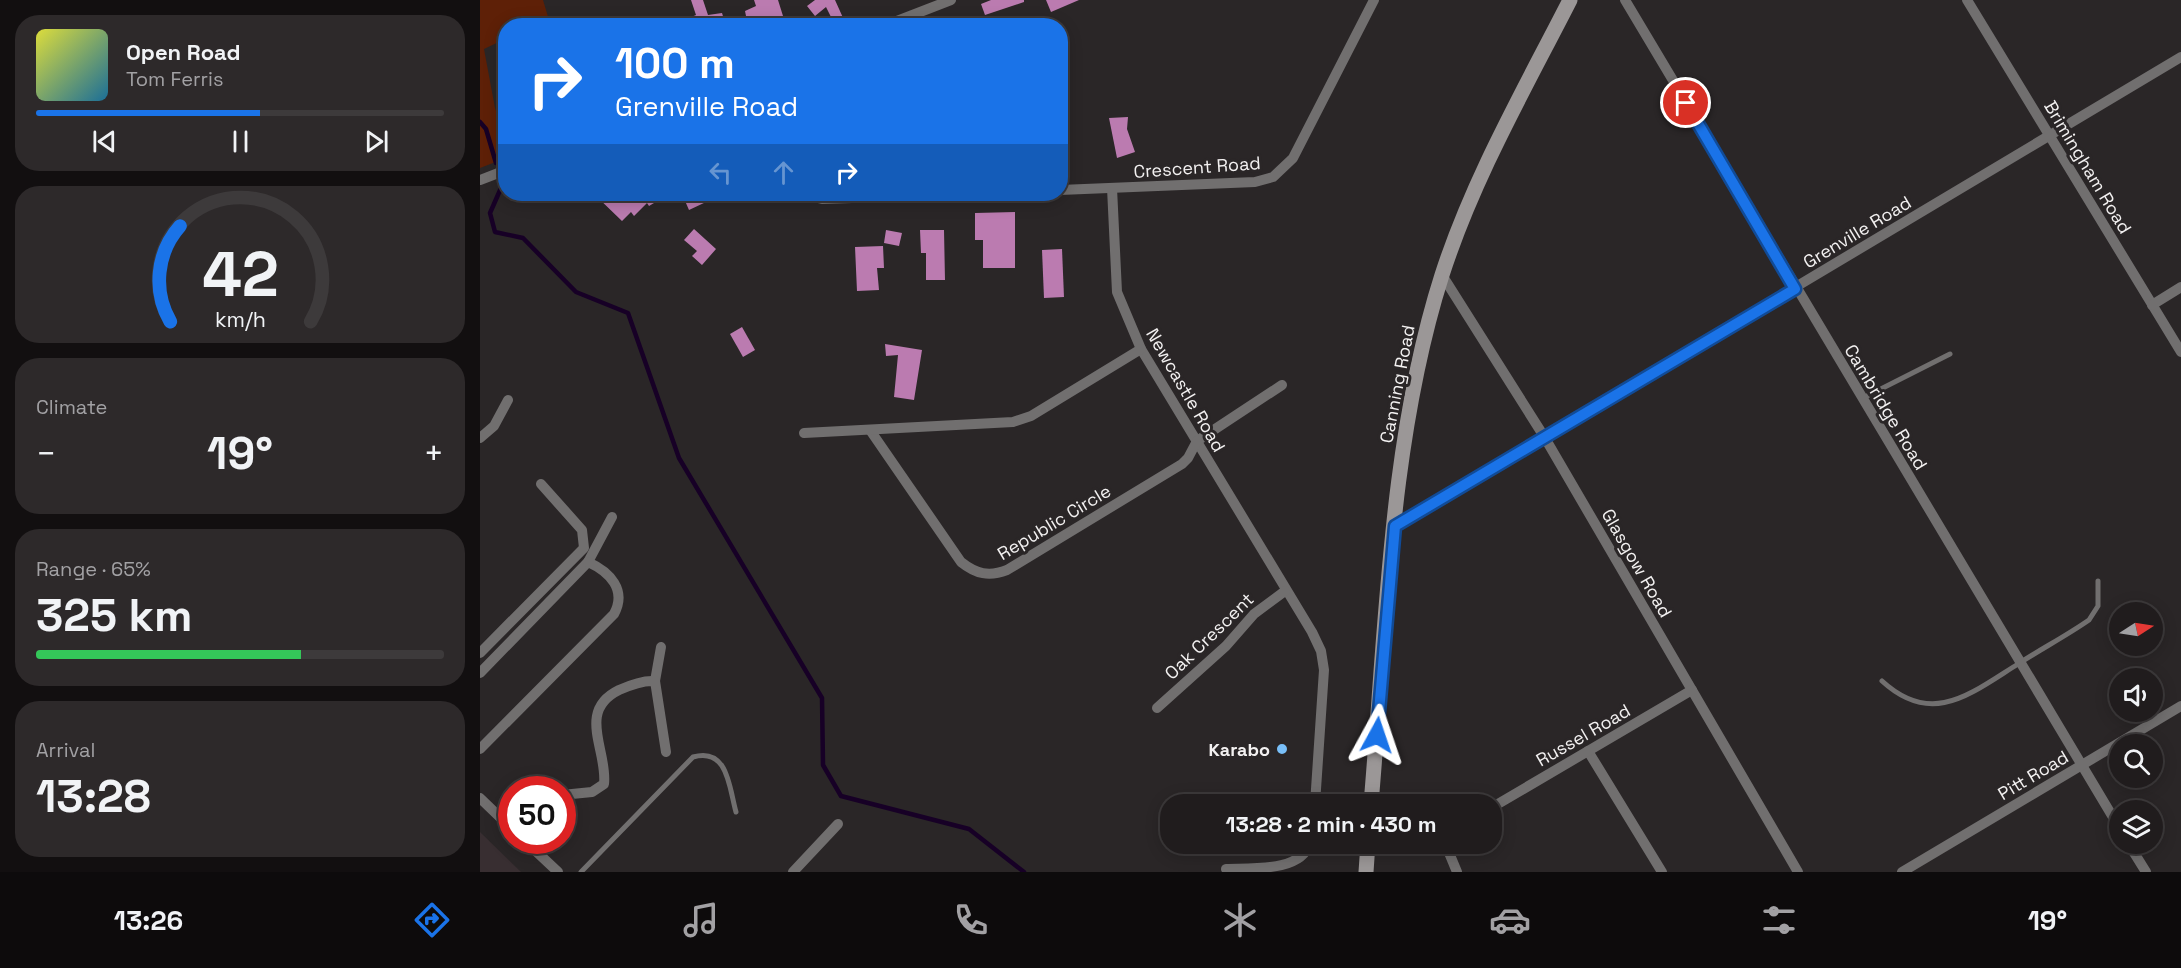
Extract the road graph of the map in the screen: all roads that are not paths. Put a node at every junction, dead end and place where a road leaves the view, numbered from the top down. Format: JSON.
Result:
{"nodes":[{"id":1,"x":951,"y":0,"type":"edge"},
{"id":2,"x":1374,"y":0,"type":"edge"},
{"id":3,"x":1570,"y":0,"type":"edge"},
{"id":4,"x":1625,"y":0,"type":"edge"},
{"id":5,"x":1967,"y":0,"type":"edge"},
{"id":6,"x":905,"y":18,"type":"edge"},
{"id":7,"x":2181,"y":57,"type":"edge"},
{"id":8,"x":2049,"y":135,"type":"junction"},
{"id":9,"x":498,"y":173,"type":"edge"},
{"id":10,"x":482,"y":179,"type":"edge"},
{"id":11,"x":1112,"y":188,"type":"junction"},
{"id":12,"x":1068,"y":190,"type":"edge"},
{"id":13,"x":1442,"y":274,"type":"junction"},
{"id":14,"x":2181,"y":287,"type":"edge"},
{"id":15,"x":1795,"y":289,"type":"junction"},
{"id":16,"x":2152,"y":305,"type":"junction"},
{"id":17,"x":1141,"y":349,"type":"junction"},
{"id":18,"x":2181,"y":352,"type":"edge"},
{"id":19,"x":1950,"y":354,"type":"dead end"},
{"id":20,"x":1282,"y":385,"type":"dead end"},
{"id":21,"x":1862,"y":399,"type":"junction"},
{"id":22,"x":508,"y":400,"type":"dead end"},
{"id":23,"x":870,"y":430,"type":"junction"},
{"id":24,"x":804,"y":434,"type":"dead end"},
{"id":25,"x":480,"y":438,"type":"edge"},
{"id":26,"x":1545,"y":438,"type":"junction"},
{"id":27,"x":1197,"y":441,"type":"junction"},
{"id":28,"x":541,"y":484,"type":"dead end"},
{"id":29,"x":612,"y":517,"type":"dead end"},
{"id":30,"x":1395,"y":526,"type":"junction"},
{"id":31,"x":588,"y":562,"type":"junction"},
{"id":32,"x":2098,"y":581,"type":"dead end"},
{"id":33,"x":1285,"y":591,"type":"junction"},
{"id":34,"x":661,"y":647,"type":"dead end"},
{"id":35,"x":480,"y":653,"type":"edge"},
{"id":36,"x":2021,"y":662,"type":"junction"},
{"id":37,"x":480,"y":673,"type":"edge"},
{"id":38,"x":655,"y":681,"type":"junction"},
{"id":39,"x":1882,"y":681,"type":"dead end"},
{"id":40,"x":1692,"y":690,"type":"junction"},
{"id":41,"x":2181,"y":706,"type":"edge"},
{"id":42,"x":1157,"y":708,"type":"dead end"},
{"id":43,"x":480,"y":749,"type":"edge"},
{"id":44,"x":1588,"y":751,"type":"junction"},
{"id":45,"x":666,"y":752,"type":"dead end"},
{"id":46,"x":2081,"y":766,"type":"junction"},
{"id":47,"x":576,"y":794,"type":"edge"},
{"id":48,"x":1315,"y":794,"type":"edge"},
{"id":49,"x":1372,"y":794,"type":"edge"},
{"id":50,"x":480,"y":798,"type":"edge"},
{"id":51,"x":1502,"y":802,"type":"edge"},
{"id":52,"x":2109,"y":811,"type":"edge"},
{"id":53,"x":498,"y":812,"type":"edge"},
{"id":54,"x":736,"y":812,"type":"dead end"},
{"id":55,"x":838,"y":824,"type":"dead end"},
{"id":56,"x":539,"y":854,"type":"edge"},
{"id":57,"x":1305,"y":854,"type":"edge"},
{"id":58,"x":1367,"y":854,"type":"edge"},
{"id":59,"x":1450,"y":854,"type":"edge"},
{"id":60,"x":2135,"y":854,"type":"edge"},
{"id":61,"x":1226,"y":869,"type":"dead end"},
{"id":62,"x":558,"y":872,"type":"edge"},
{"id":63,"x":581,"y":872,"type":"edge"},
{"id":64,"x":793,"y":872,"type":"edge"},
{"id":65,"x":1366,"y":872,"type":"edge"},
{"id":66,"x":1457,"y":872,"type":"edge"},
{"id":67,"x":1662,"y":872,"type":"edge"},
{"id":68,"x":1798,"y":872,"type":"edge"},
{"id":69,"x":1902,"y":872,"type":"edge"},
{"id":70,"x":2146,"y":872,"type":"edge"}],
"edges":[{"from":1,"to":6,"type":"street"},
{"from":2,"to":11,"type":"street","name":"Crescent Road"},
{"from":3,"to":13,"type":"main road","name":"Canning Road"},
{"from":4,"to":15,"type":"street","name":"Cambridge Road"},
{"from":5,"to":8,"type":"street","name":"Brimingham Road"},
{"from":7,"to":8,"type":"street","name":"Grenville Road"},
{"from":8,"to":15,"type":"street","name":"Grenville Road"},
{"from":8,"to":16,"type":"street","name":"Brimingham Road"},
{"from":9,"to":10,"type":"street"},
{"from":11,"to":12,"type":"street","name":"Crescent Road"},
{"from":11,"to":17,"type":"street","name":"Newcastle Road"},
{"from":13,"to":26,"type":"street","name":"Glasgow Road"},
{"from":13,"to":30,"type":"main road","name":"Canning Road"},
{"from":14,"to":16,"type":"street"},
{"from":15,"to":21,"type":"street","name":"Cambridge Road"},
{"from":15,"to":26,"type":"street","name":"Grenville Road"},
{"from":16,"to":18,"type":"street","name":"Brimingham Road"},
{"from":17,"to":23,"type":"street"},
{"from":17,"to":27,"type":"street","name":"Newcastle Road"},
{"from":19,"to":21,"type":"lane"},
{"from":20,"to":27,"type":"street"},
{"from":21,"to":36,"type":"street","name":"Cambridge Road"},
{"from":22,"to":25,"type":"street"},
{"from":23,"to":24,"type":"street"},
{"from":23,"to":27,"type":"street","name":"Republic Circle"},
{"from":26,"to":30,"type":"street","name":"Grenville Road"},
{"from":26,"to":40,"type":"street","name":"Glasgow Road"},
{"from":27,"to":33,"type":"street","name":"Newcastle Road"},
{"from":28,"to":35,"type":"street"},
{"from":29,"to":31,"type":"street"},
{"from":30,"to":49,"type":"main road","name":"Canning Road"},
{"from":31,"to":37,"type":"street"},
{"from":31,"to":43,"type":"street"},
{"from":32,"to":36,"type":"lane"},
{"from":33,"to":42,"type":"street","name":"Oak Crescent"},
{"from":33,"to":48,"type":"street","name":"Newcastle Road"},
{"from":34,"to":38,"type":"street"},
{"from":36,"to":39,"type":"lane"},
{"from":36,"to":46,"type":"street","name":"Cambridge Road"},
{"from":38,"to":45,"type":"street"},
{"from":38,"to":47,"type":"street"},
{"from":40,"to":44,"type":"street","name":"Russel Road"},
{"from":40,"to":68,"type":"street","name":"Glasgow Road"},
{"from":41,"to":46,"type":"street","name":"Pitt Road"},
{"from":44,"to":51,"type":"street","name":"Russel Road"},
{"from":44,"to":67,"type":"street"},
{"from":46,"to":52,"type":"street","name":"Cambridge Road"},
{"from":46,"to":69,"type":"street","name":"Pitt Road"},
{"from":50,"to":53,"type":"street"},
{"from":54,"to":63,"type":"lane"},
{"from":55,"to":64,"type":"street"},
{"from":56,"to":62,"type":"street"},
{"from":57,"to":61,"type":"street"},
{"from":58,"to":65,"type":"main road"},
{"from":59,"to":66,"type":"street"},
{"from":60,"to":70,"type":"street"}]}
